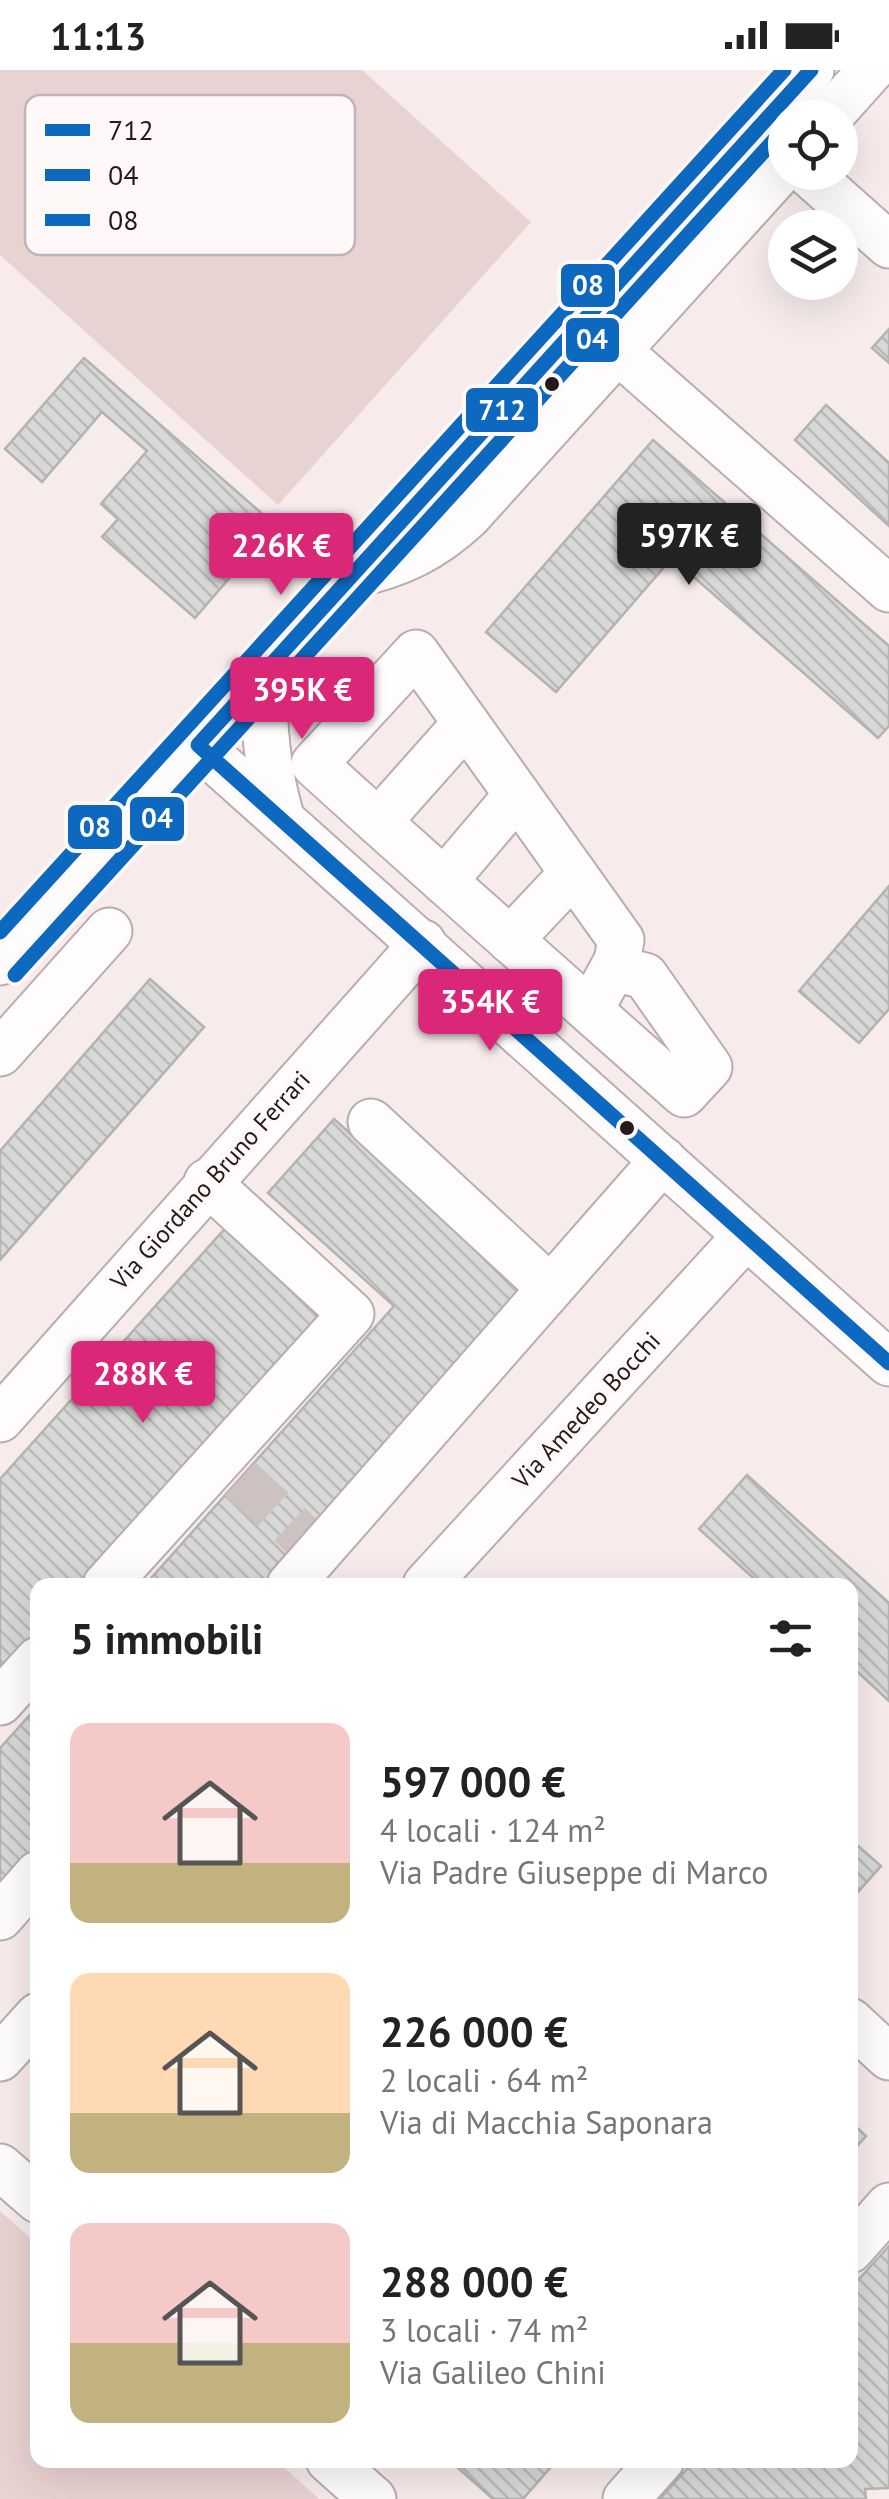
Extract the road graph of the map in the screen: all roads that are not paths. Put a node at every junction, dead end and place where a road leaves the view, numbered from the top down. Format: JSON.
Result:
{"nodes":[{"id":1,"x":810,"y":70,"type":"edge"},
{"id":2,"x":872,"y":70,"type":"edge"},
{"id":3,"x":844,"y":100,"type":"edge"},
{"id":4,"x":768,"y":185,"type":"edge"},
{"id":5,"x":827,"y":190,"type":"edge"},
{"id":6,"x":889,"y":246,"type":"edge"},
{"id":7,"x":618,"y":351,"type":"junction"},
{"id":8,"x":352,"y":575,"type":"junction"},
{"id":9,"x":889,"y":589,"type":"edge"},
{"id":10,"x":265,"y":672,"type":"junction"},
{"id":11,"x":466,"y":723,"type":"junction"},
{"id":12,"x":198,"y":745,"type":"junction"},
{"id":13,"x":517,"y":795,"type":"junction"},
{"id":14,"x":282,"y":820,"type":"junction"},
{"id":15,"x":392,"y":835,"type":"junction"},
{"id":16,"x":329,"y":861,"type":"junction"},
{"id":17,"x":573,"y":873,"type":"junction"},
{"id":18,"x":444,"y":881,"type":"junction"},
{"id":19,"x":109,"y":931,"type":"dead end"},
{"id":20,"x":510,"y":940,"type":"junction"},
{"id":21,"x":423,"y":943,"type":"junction"},
{"id":22,"x":0,"y":962,"type":"edge"},
{"id":23,"x":613,"y":968,"type":"junction"},
{"id":24,"x":590,"y":1010,"type":"junction"},
{"id":25,"x":0,"y":1052,"type":"edge"},
{"id":26,"x":644,"y":1058,"type":"junction"},
{"id":27,"x":371,"y":1122,"type":"dead end"},
{"id":28,"x":652,"y":1150,"type":"junction"},
{"id":29,"x":207,"y":1182,"type":"junction"},
{"id":30,"x":746,"y":1236,"type":"junction"},
{"id":31,"x":550,"y":1288,"type":"junction"},
{"id":32,"x":889,"y":1363,"type":"edge"},
{"id":33,"x":0,"y":1419,"type":"edge"},
{"id":34,"x":304,"y":1564,"type":"edge"},
{"id":35,"x":114,"y":1578,"type":"edge"},
{"id":36,"x":432,"y":1578,"type":"edge"},
{"id":37,"x":30,"y":1669,"type":"edge"},
{"id":38,"x":0,"y":1702,"type":"edge"},
{"id":39,"x":30,"y":1883,"type":"edge"},
{"id":40,"x":0,"y":1917,"type":"edge"},
{"id":41,"x":30,"y":2025,"type":"edge"},
{"id":42,"x":858,"y":2029,"type":"edge"},
{"id":43,"x":889,"y":2056,"type":"edge"},
{"id":44,"x":0,"y":2058,"type":"edge"},
{"id":45,"x":0,"y":2167,"type":"edge"},
{"id":46,"x":30,"y":2193,"type":"edge"},
{"id":47,"x":889,"y":2206,"type":"edge"},
{"id":48,"x":858,"y":2241,"type":"edge"},
{"id":49,"x":338,"y":2468,"type":"edge"},
{"id":50,"x":654,"y":2468,"type":"edge"},
{"id":51,"x":373,"y":2499,"type":"edge"},
{"id":52,"x":626,"y":2499,"type":"edge"}],
"edges":[{"from":1,"to":8,"type":"street"},
{"from":2,"to":3,"type":"street"},
{"from":4,"to":7,"type":"street"},
{"from":5,"to":6,"type":"street"},
{"from":7,"to":8,"type":"street"},
{"from":7,"to":9,"type":"street"},
{"from":8,"to":10,"type":"street"},
{"from":10,"to":12,"type":"street"},
{"from":10,"to":14,"type":"street"},
{"from":11,"to":13,"type":"street"},
{"from":11,"to":15,"type":"street"},
{"from":11,"to":15,"type":"street"},
{"from":12,"to":14,"type":"street"},
{"from":12,"to":22,"type":"street"},
{"from":13,"to":17,"type":"street"},
{"from":13,"to":18,"type":"street"},
{"from":14,"to":16,"type":"street"},
{"from":15,"to":16,"type":"street"},
{"from":15,"to":18,"type":"street"},
{"from":16,"to":21,"type":"street"},
{"from":17,"to":20,"type":"street"},
{"from":17,"to":23,"type":"street"},
{"from":18,"to":20,"type":"street"},
{"from":19,"to":25,"type":"street"},
{"from":20,"to":24,"type":"street"},
{"from":21,"to":28,"type":"street"},
{"from":21,"to":29,"type":"street","name":"Via Giordano Bruno Ferrari"},
{"from":23,"to":24,"type":"street"},
{"from":23,"to":26,"type":"street"},
{"from":24,"to":26,"type":"street"},
{"from":26,"to":28,"type":"street"},
{"from":27,"to":31,"type":"street"},
{"from":28,"to":30,"type":"street"},
{"from":28,"to":31,"type":"street"},
{"from":29,"to":33,"type":"street","name":"Via Giordano Bruno Ferrari"},
{"from":29,"to":35,"type":"street"},
{"from":30,"to":32,"type":"street"},
{"from":30,"to":36,"type":"street","name":"Via Amedeo Bocchi"},
{"from":31,"to":34,"type":"street"},
{"from":37,"to":38,"type":"street"},
{"from":39,"to":40,"type":"street"},
{"from":41,"to":44,"type":"street"},
{"from":42,"to":43,"type":"street"},
{"from":45,"to":46,"type":"street"},
{"from":47,"to":48,"type":"street"},
{"from":49,"to":51,"type":"street"},
{"from":50,"to":52,"type":"street"}]}
